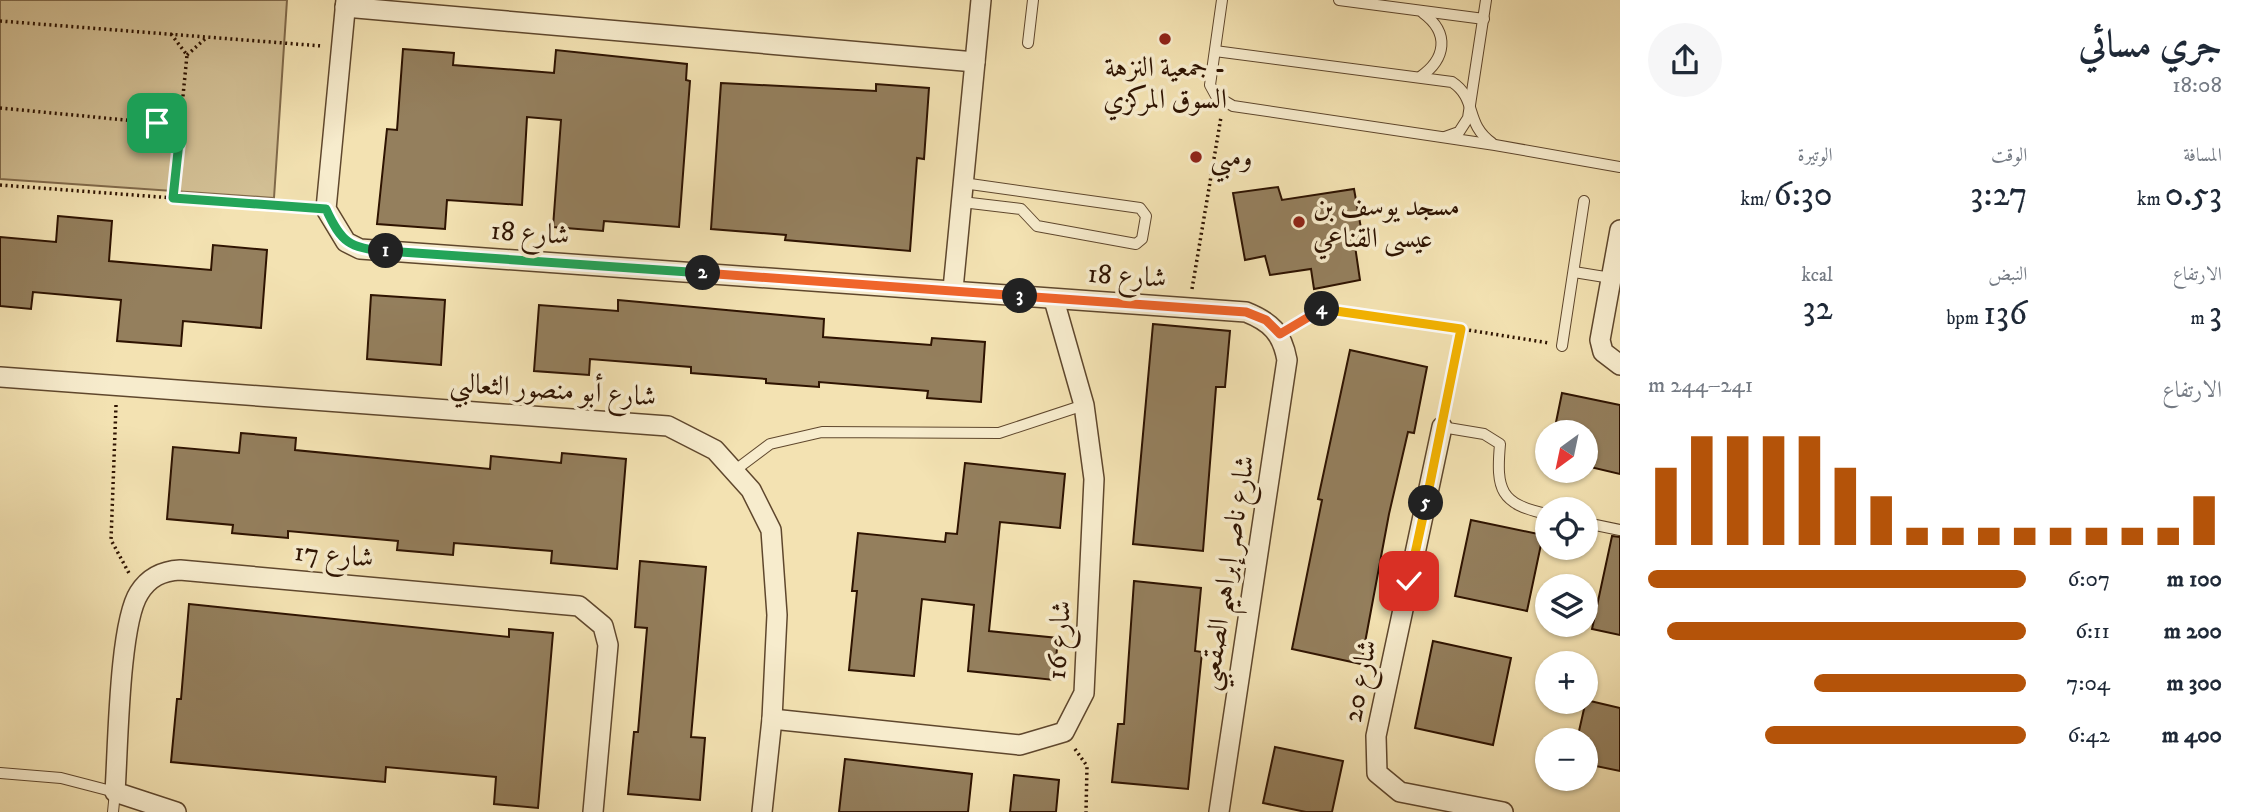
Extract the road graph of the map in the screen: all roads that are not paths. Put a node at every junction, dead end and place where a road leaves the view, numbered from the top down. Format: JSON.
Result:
{"nodes":[{"id":1,"x":981,"y":0,"type":"edge"},
{"id":2,"x":1033,"y":0,"type":"edge"},
{"id":3,"x":1222,"y":0,"type":"edge"},
{"id":4,"x":1339,"y":0,"type":"edge"},
{"id":5,"x":1486,"y":0,"type":"edge"},
{"id":6,"x":345,"y":4,"type":"edge"},
{"id":7,"x":1419,"y":11,"type":"junction"},
{"id":8,"x":1483,"y":19,"type":"junction"},
{"id":9,"x":1028,"y":43,"type":"dead end"},
{"id":10,"x":1215,"y":51,"type":"junction"},
{"id":11,"x":975,"y":62,"type":"junction"},
{"id":12,"x":1420,"y":77,"type":"junction"},
{"id":13,"x":1470,"y":110,"type":"junction"},
{"id":14,"x":1441,"y":137,"type":"junction"},
{"id":15,"x":1495,"y":145,"type":"junction"},
{"id":16,"x":1620,"y":167,"type":"edge"},
{"id":17,"x":1023,"y":192,"type":"junction"},
{"id":18,"x":962,"y":193,"type":"junction"},
{"id":19,"x":1584,"y":201,"type":"dead end"},
{"id":20,"x":1021,"y":209,"type":"junction"},
{"id":21,"x":1620,"y":230,"type":"edge"},
{"id":22,"x":1574,"y":272,"type":"junction"},
{"id":23,"x":1611,"y":278,"type":"junction"},
{"id":24,"x":953,"y":289,"type":"junction"},
{"id":25,"x":1054,"y":300,"type":"junction"},
{"id":26,"x":1282,"y":339,"type":"joint"},
{"id":27,"x":1562,"y":346,"type":"road end"},
{"id":28,"x":1620,"y":365,"type":"edge"},
{"id":29,"x":0,"y":377,"type":"edge"},
{"id":30,"x":1084,"y":405,"type":"junction"},
{"id":31,"x":1442,"y":427,"type":"joint"},
{"id":32,"x":734,"y":471,"type":"junction"},
{"id":33,"x":1535,"y":511,"type":"edge"},
{"id":34,"x":1598,"y":525,"type":"edge"},
{"id":35,"x":1620,"y":530,"type":"edge"},
{"id":36,"x":772,"y":719,"type":"junction"},
{"id":37,"x":0,"y":773,"type":"edge"},
{"id":38,"x":115,"y":792,"type":"junction"},
{"id":39,"x":113,"y":812,"type":"edge"},
{"id":40,"x":176,"y":812,"type":"edge"},
{"id":41,"x":593,"y":812,"type":"edge"},
{"id":42,"x":762,"y":812,"type":"edge"},
{"id":43,"x":1219,"y":812,"type":"edge"},
{"id":44,"x":1503,"y":812,"type":"edge"}],
"edges":[{"from":1,"to":11,"type":"street"},
{"from":2,"to":9,"type":"lane"},
{"from":3,"to":10,"type":"lane"},
{"from":4,"to":7,"type":"lane"},
{"from":5,"to":8,"type":"lane"},
{"from":6,"to":11,"type":"street"},
{"from":6,"to":24,"type":"street","name":"شارع 18"},
{"from":7,"to":8,"type":"lane"},
{"from":7,"to":12,"type":"lane"},
{"from":8,"to":13,"type":"lane"},
{"from":10,"to":12,"type":"lane"},
{"from":10,"to":14,"type":"lane"},
{"from":11,"to":18,"type":"street"},
{"from":12,"to":13,"type":"lane"},
{"from":13,"to":14,"type":"lane"},
{"from":13,"to":15,"type":"lane"},
{"from":14,"to":15,"type":"lane"},
{"from":15,"to":16,"type":"lane"},
{"from":17,"to":18,"type":"lane"},
{"from":17,"to":20,"type":"lane"},
{"from":17,"to":20,"type":"lane"},
{"from":18,"to":20,"type":"lane"},
{"from":18,"to":24,"type":"street"},
{"from":19,"to":22,"type":"lane"},
{"from":21,"to":23,"type":"street"},
{"from":22,"to":23,"type":"lane"},
{"from":22,"to":27,"type":"lane"},
{"from":23,"to":28,"type":"street"},
{"from":24,"to":25,"type":"street","name":"شارع 18"},
{"from":25,"to":26,"type":"street","name":"شارع 18"},
{"from":25,"to":30,"type":"street","name":"شارع 16"},
{"from":26,"to":43,"type":"street","name":"شارع ناصر إبراهيم الصقعبي"},
{"from":29,"to":32,"type":"street","name":"شارع أبو منصور الثعالبي"},
{"from":30,"to":32,"type":"lane"},
{"from":30,"to":36,"type":"street","name":"شارع 16"},
{"from":31,"to":33,"type":"lane"},
{"from":31,"to":44,"type":"street","name":"شارع 20"},
{"from":32,"to":36,"type":"street","name":"شارع أبو منصور الثعالبي"},
{"from":34,"to":35,"type":"lane"},
{"from":36,"to":42,"type":"street","name":"شارع أبو منصور الثعالبي"},
{"from":37,"to":38,"type":"lane"},
{"from":38,"to":39,"type":"lane"},
{"from":38,"to":40,"type":"street"},
{"from":38,"to":41,"type":"street","name":"شارع 17"}]}
